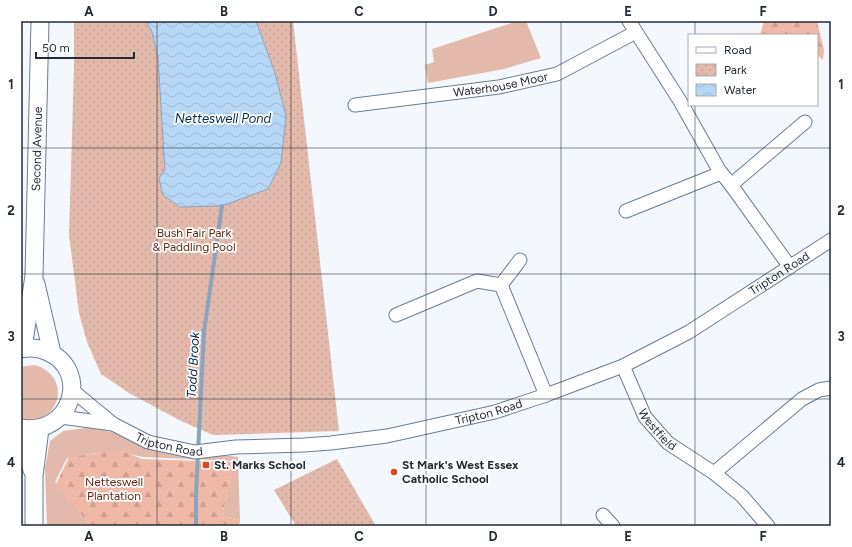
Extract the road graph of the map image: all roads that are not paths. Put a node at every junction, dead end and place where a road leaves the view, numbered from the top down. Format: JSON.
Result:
{"nodes":[{"id":1,"x":40,"y":21,"type":"edge"},
{"id":2,"x":633,"y":26,"type":"edge"},
{"id":3,"x":355,"y":105,"type":"dead end"},
{"id":4,"x":805,"y":122,"type":"dead end"},
{"id":5,"x":721,"y":173,"type":"junction"},
{"id":6,"x":731,"y":185,"type":"junction"},
{"id":7,"x":626,"y":211,"type":"dead end"},
{"id":8,"x":831,"y":240,"type":"edge"},
{"id":9,"x":520,"y":260,"type":"dead end"},
{"id":10,"x":790,"y":267,"type":"junction"},
{"id":11,"x":34,"y":276,"type":"junction"},
{"id":12,"x":502,"y":285,"type":"junction"},
{"id":13,"x":396,"y":315,"type":"dead end"},
{"id":14,"x":22,"y":349,"type":"edge"},
{"id":15,"x":52,"y":353,"type":"junction"},
{"id":16,"x":623,"y":366,"type":"junction"},
{"id":17,"x":831,"y":388,"type":"edge"},
{"id":18,"x":72,"y":390,"type":"junction"},
{"id":19,"x":546,"y":395,"type":"junction"},
{"id":20,"x":61,"y":417,"type":"junction"},
{"id":21,"x":113,"y":424,"type":"junction"},
{"id":22,"x":21,"y":428,"type":"edge"},
{"id":23,"x":40,"y":429,"type":"junction"},
{"id":24,"x":21,"y":434,"type":"edge"},
{"id":25,"x":714,"y":473,"type":"junction"},
{"id":26,"x":34,"y":476,"type":"junction"},
{"id":27,"x":603,"y":515,"type":"dead end"},
{"id":28,"x":763,"y":524,"type":"edge"},
{"id":29,"x":34,"y":526,"type":"edge"},
{"id":30,"x":613,"y":526,"type":"edge"}],
"edges":[{"from":1,"to":11,"type":"main road","name":"Second Avenue"},
{"from":2,"to":3,"type":"street","name":"Waterhouse Moor"},
{"from":2,"to":5,"type":"street","name":"Waterhouse Moor"},
{"from":4,"to":6,"type":"street"},
{"from":5,"to":6,"type":"street"},
{"from":5,"to":7,"type":"street"},
{"from":6,"to":10,"type":"street"},
{"from":8,"to":10,"type":"street","name":"Tripton Road"},
{"from":9,"to":12,"type":"street"},
{"from":10,"to":16,"type":"street","name":"Tripton Road"},
{"from":11,"to":14,"type":"main road","name":"Second Avenue"},
{"from":11,"to":15,"type":"main road","name":"Second Avenue"},
{"from":12,"to":13,"type":"street"},
{"from":12,"to":19,"type":"street"},
{"from":14,"to":15,"type":"main road"},
{"from":15,"to":18,"type":"main road"},
{"from":16,"to":19,"type":"street","name":"Tripton Road"},
{"from":16,"to":25,"type":"street","name":"Westfield"},
{"from":17,"to":25,"type":"street"},
{"from":18,"to":20,"type":"main road"},
{"from":18,"to":21,"type":"street","name":"Tripton Road"},
{"from":19,"to":21,"type":"street","name":"Tripton Road"},
{"from":20,"to":21,"type":"street","name":"Tripton Road"},
{"from":20,"to":23,"type":"main road"},
{"from":22,"to":23,"type":"main road"},
{"from":23,"to":26,"type":"main road"},
{"from":24,"to":26,"type":"main road"},
{"from":25,"to":28,"type":"street","name":"Westfield"},
{"from":26,"to":29,"type":"main road"},
{"from":27,"to":30,"type":"street"}]}
